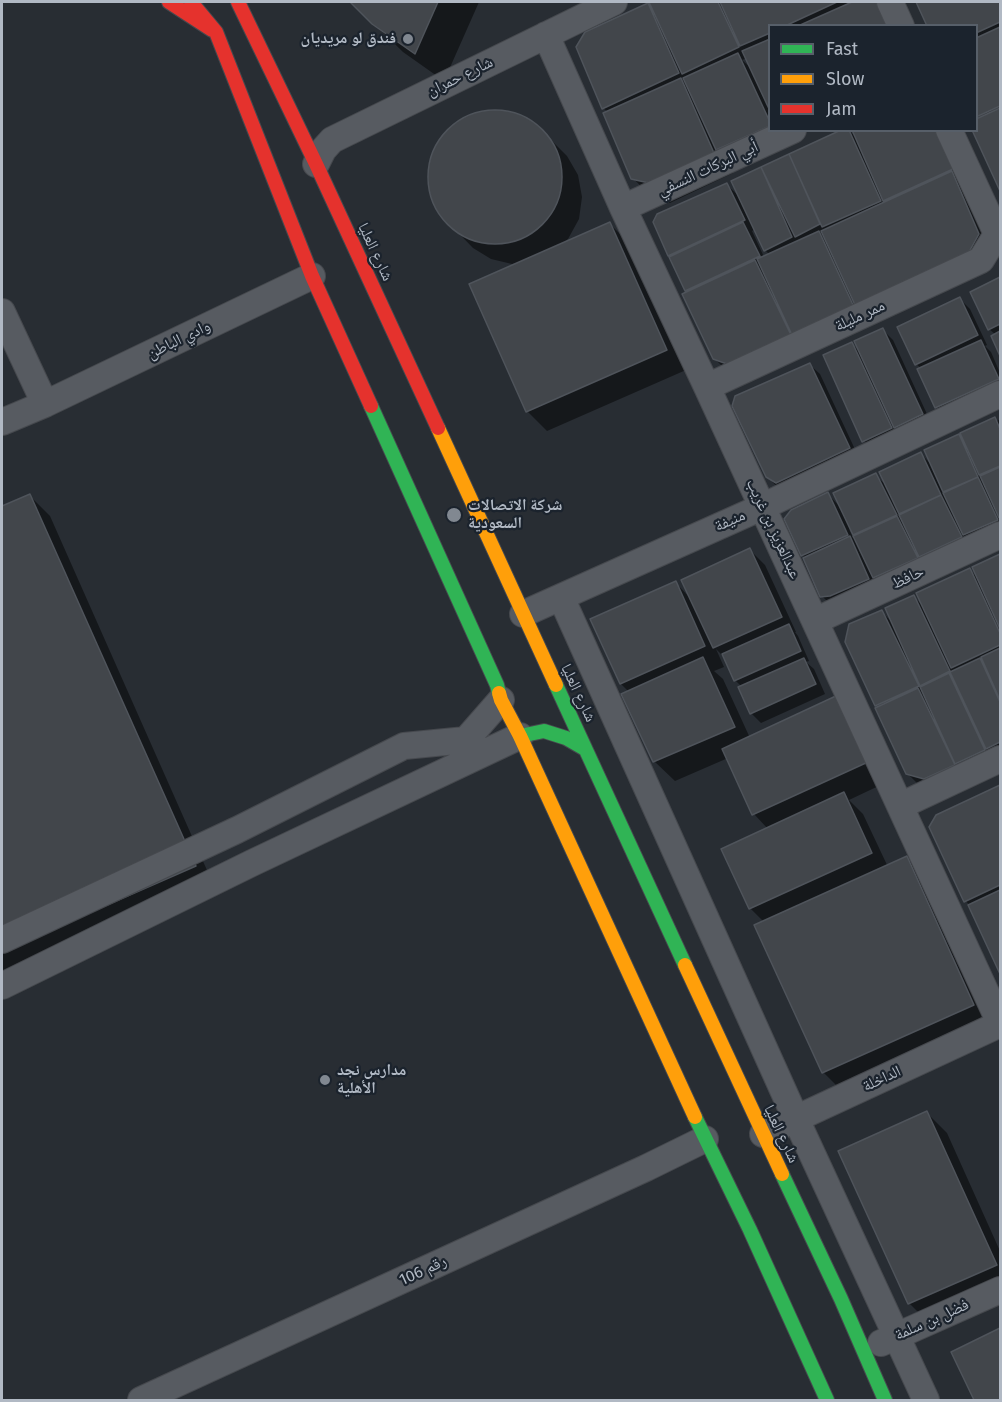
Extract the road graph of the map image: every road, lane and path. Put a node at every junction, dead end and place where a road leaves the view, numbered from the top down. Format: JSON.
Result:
{"nodes":[{"id":1,"x":169,"y":2,"type":"edge"},
{"id":2,"x":191,"y":2,"type":"edge"},
{"id":3,"x":240,"y":2,"type":"edge"},
{"id":4,"x":614,"y":2,"type":"edge"},
{"id":5,"x":890,"y":2,"type":"edge"},
{"id":6,"x":900,"y":24,"type":"edge"},
{"id":7,"x":216,"y":32,"type":"junction"},
{"id":8,"x":546,"y":35,"type":"junction"},
{"id":9,"x":789,"y":132,"type":"edge"},
{"id":10,"x":950,"y":132,"type":"edge"},
{"id":11,"x":316,"y":164,"type":"junction"},
{"id":12,"x":623,"y":208,"type":"junction"},
{"id":13,"x":999,"y":233,"type":"edge"},
{"id":14,"x":312,"y":276,"type":"junction"},
{"id":15,"x":2,"y":312,"type":"edge"},
{"id":16,"x":707,"y":387,"type":"junction"},
{"id":17,"x":1000,"y":394,"type":"edge"},
{"id":18,"x":45,"y":404,"type":"junction"},
{"id":19,"x":2,"y":422,"type":"edge"},
{"id":20,"x":762,"y":507,"type":"junction"},
{"id":21,"x":1000,"y":535,"type":"edge"},
{"id":22,"x":561,"y":597,"type":"junction"},
{"id":23,"x":523,"y":614,"type":"junction"},
{"id":24,"x":815,"y":621,"type":"junction"},
{"id":25,"x":501,"y":700,"type":"junction"},
{"id":26,"x":520,"y":736,"type":"junction"},
{"id":27,"x":585,"y":749,"type":"junction"},
{"id":28,"x":1000,"y":759,"type":"edge"},
{"id":29,"x":900,"y":806,"type":"junction"},
{"id":30,"x":2,"y":940,"type":"edge"},
{"id":31,"x":2,"y":986,"type":"edge"},
{"id":32,"x":1000,"y":1024,"type":"edge"},
{"id":33,"x":796,"y":1119,"type":"junction"},
{"id":34,"x":763,"y":1134,"type":"junction"},
{"id":35,"x":705,"y":1138,"type":"junction"},
{"id":36,"x":1000,"y":1290,"type":"edge"},
{"id":37,"x":896,"y":1336,"type":"junction"},
{"id":38,"x":864,"y":1350,"type":"junction"},
{"id":39,"x":141,"y":1401,"type":"edge"},
{"id":40,"x":827,"y":1401,"type":"edge"},
{"id":41,"x":885,"y":1401,"type":"edge"},
{"id":42,"x":926,"y":1401,"type":"edge"}],
"edges":[{"from":1,"to":7,"type":"main road"},
{"from":2,"to":7,"type":"main road"},
{"from":3,"to":11,"type":"main road","name":"شارع العليا"},
{"from":4,"to":8,"type":"street","name":"شارع حمران"},
{"from":5,"to":6,"type":"street"},
{"from":7,"to":14,"type":"main road"},
{"from":8,"to":11,"type":"street","name":"شارع حمران"},
{"from":8,"to":12,"type":"street","name":"عبدالعزيز بن غريب"},
{"from":9,"to":12,"type":"street","name":"أبي البركات النسفي"},
{"from":10,"to":13,"type":"street"},
{"from":11,"to":23,"type":"main road","name":"شارع العليا"},
{"from":12,"to":16,"type":"street","name":"عبدالعزيز بن غريب"},
{"from":13,"to":16,"type":"street","name":"ممر مليلة"},
{"from":14,"to":18,"type":"street","name":"وادي الباطن"},
{"from":14,"to":25,"type":"main road"},
{"from":15,"to":18,"type":"street"},
{"from":16,"to":20,"type":"street","name":"عبدالعزيز بن غريب"},
{"from":17,"to":20,"type":"street","name":"منيفة"},
{"from":18,"to":19,"type":"street","name":"وادي الباطن"},
{"from":20,"to":22,"type":"street","name":"منيفة"},
{"from":20,"to":24,"type":"street","name":"عبدالعزيز بن غريب"},
{"from":21,"to":24,"type":"street","name":"حافظ"},
{"from":22,"to":23,"type":"street","name":"منيفة"},
{"from":22,"to":33,"type":"street"},
{"from":23,"to":27,"type":"main road","name":"شارع العليا"},
{"from":24,"to":29,"type":"street","name":"عبدالعزيز بن غريب"},
{"from":25,"to":26,"type":"main road"},
{"from":25,"to":30,"type":"street"},
{"from":26,"to":27,"type":"main road"},
{"from":26,"to":31,"type":"street"},
{"from":26,"to":35,"type":"main road"},
{"from":27,"to":34,"type":"main road","name":"شارع العليا"},
{"from":28,"to":29,"type":"street"},
{"from":29,"to":32,"type":"street","name":"عبدالعزيز بن غريب"},
{"from":32,"to":33,"type":"street","name":"الداخلة"},
{"from":33,"to":34,"type":"street","name":"الداخلة"},
{"from":33,"to":37,"type":"street"},
{"from":34,"to":38,"type":"main road","name":"شارع العليا"},
{"from":35,"to":39,"type":"street","name":"رقم 106"},
{"from":35,"to":40,"type":"main road"},
{"from":36,"to":37,"type":"street","name":"فضل بن سلمة"},
{"from":37,"to":38,"type":"street","name":"فضل بن سلمة"},
{"from":37,"to":42,"type":"street"},
{"from":38,"to":41,"type":"main road","name":"شارع العليا"}]}
